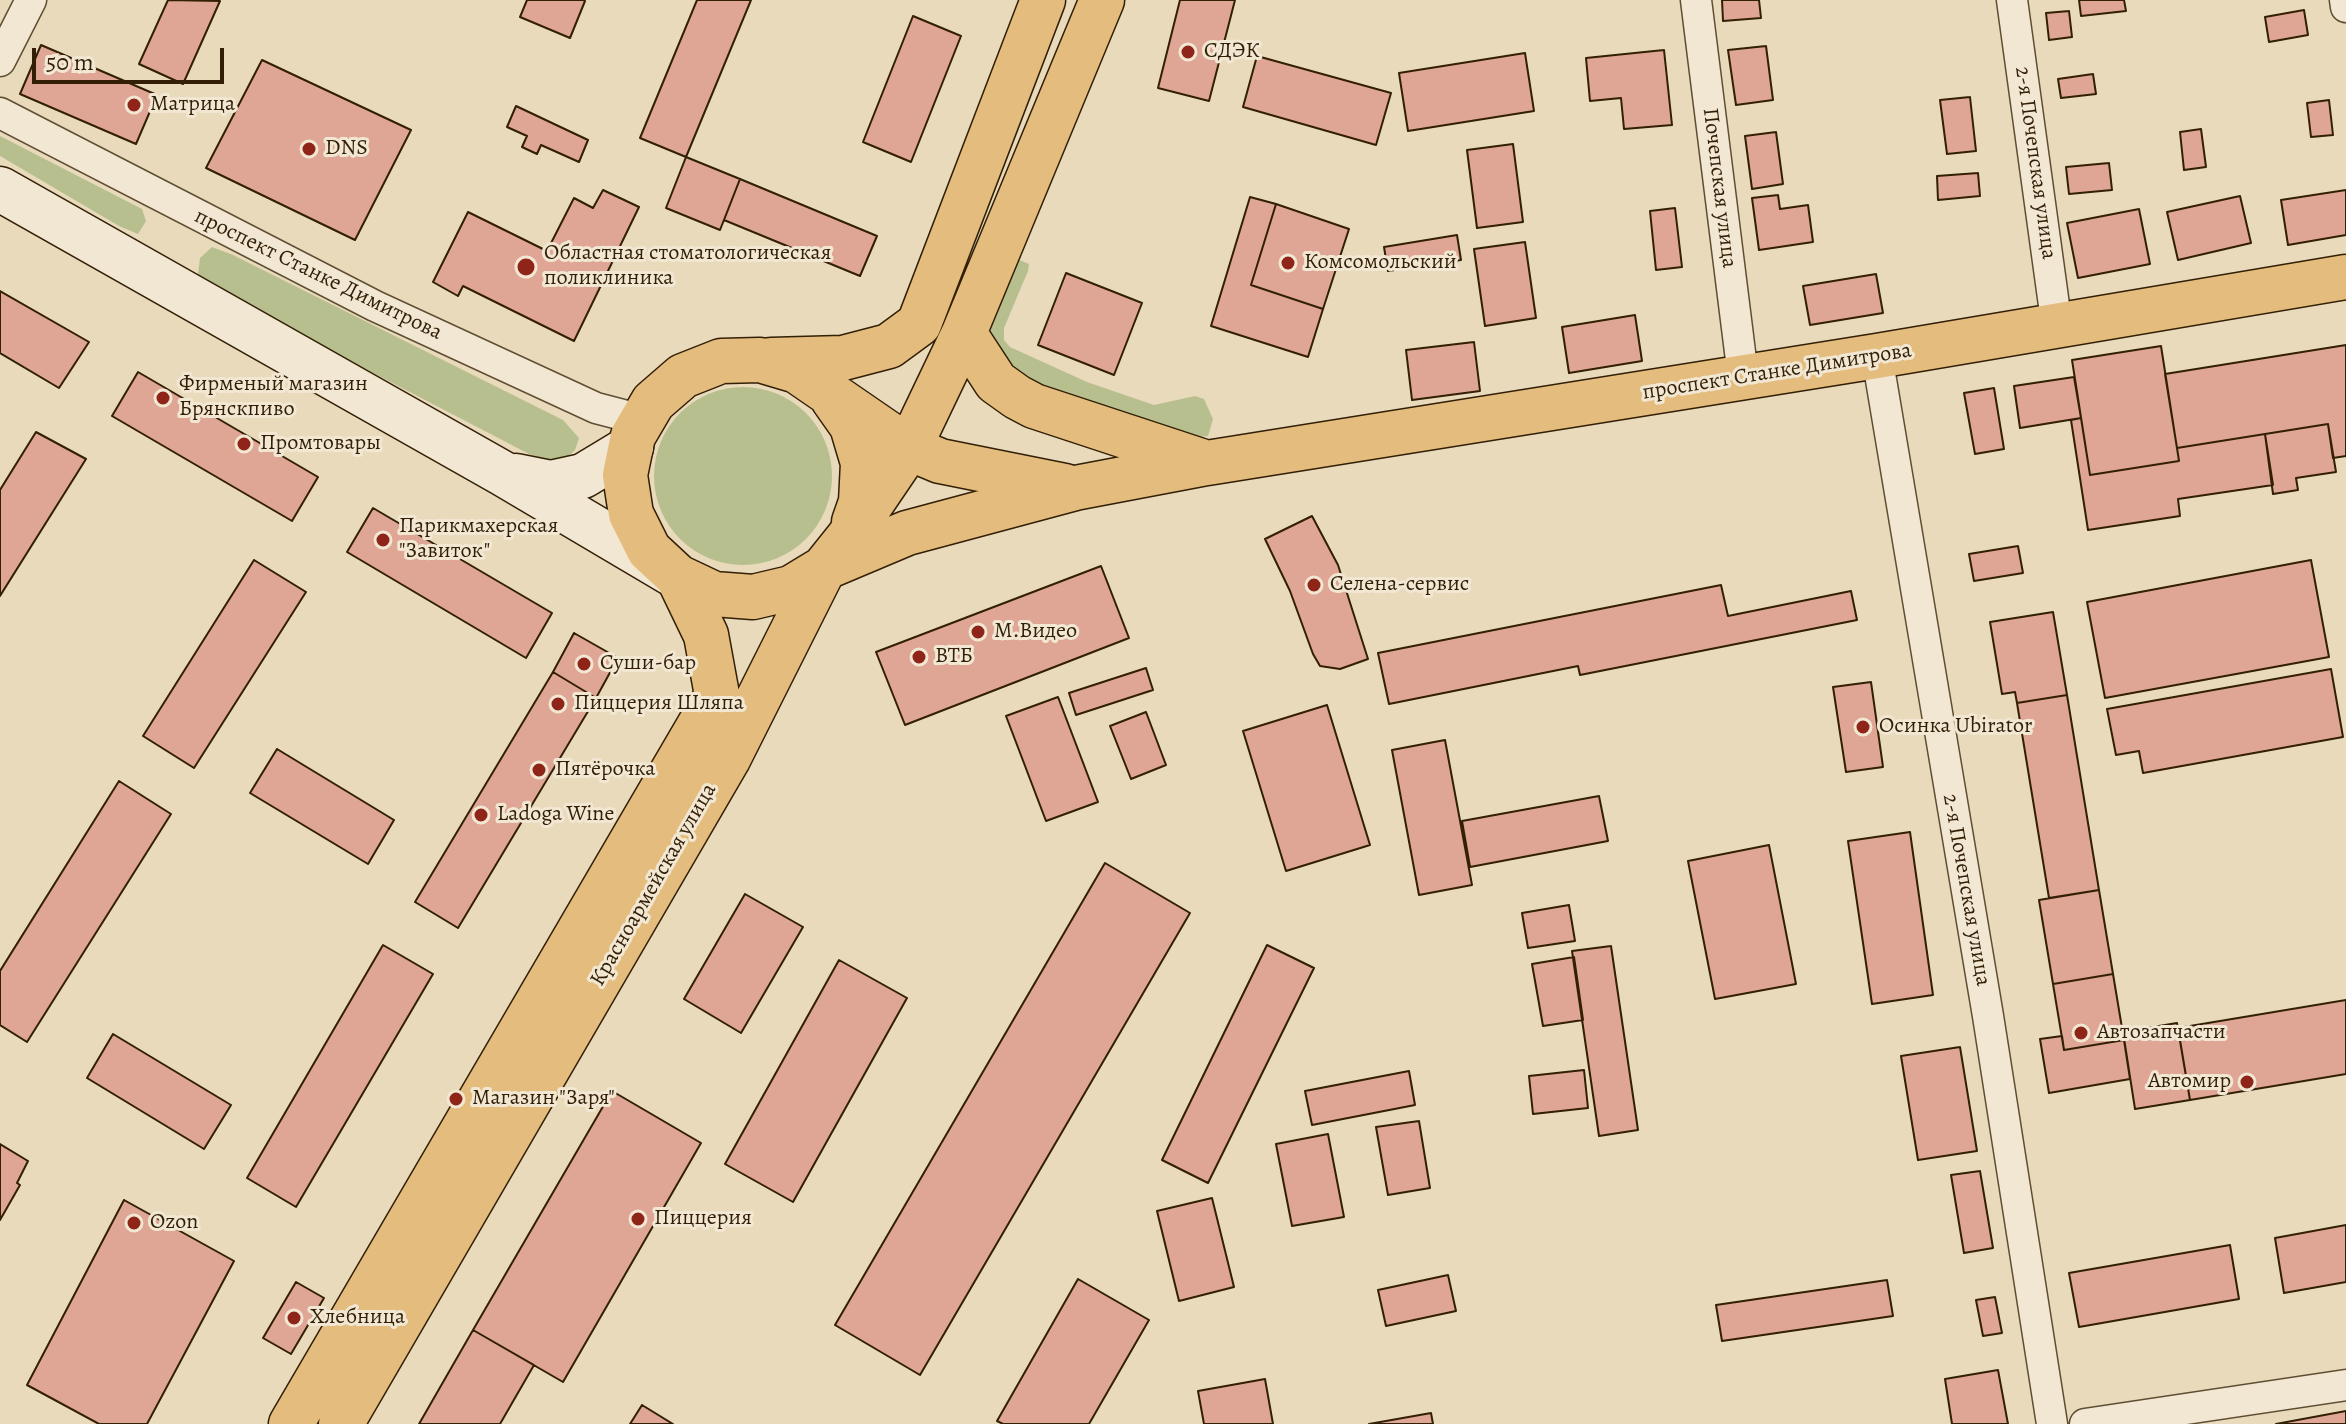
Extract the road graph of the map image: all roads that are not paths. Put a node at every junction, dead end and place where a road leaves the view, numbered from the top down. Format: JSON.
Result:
{"nodes":[{"id":1,"x":31,"y":0,"type":"edge"},
{"id":2,"x":1043,"y":0,"type":"edge"},
{"id":3,"x":1102,"y":0,"type":"edge"},
{"id":4,"x":1696,"y":0,"type":"edge"},
{"id":5,"x":2012,"y":0,"type":"edge"},
{"id":6,"x":2345,"y":0,"type":"edge"},
{"id":7,"x":2346,"y":7,"type":"edge"},
{"id":8,"x":0,"y":61,"type":"edge"},
{"id":9,"x":0,"y":113,"type":"edge"},
{"id":10,"x":0,"y":189,"type":"edge"},
{"id":11,"x":2346,"y":277,"type":"edge"},
{"id":12,"x":2057,"y":327,"type":"junction"},
{"id":13,"x":964,"y":333,"type":"junction"},
{"id":14,"x":1877,"y":356,"type":"junction"},
{"id":15,"x":760,"y":360,"type":"junction"},
{"id":16,"x":1743,"y":376,"type":"junction"},
{"id":17,"x":829,"y":394,"type":"junction"},
{"id":18,"x":637,"y":434,"type":"junction"},
{"id":19,"x":909,"y":448,"type":"junction"},
{"id":20,"x":1207,"y":463,"type":"junction"},
{"id":21,"x":502,"y":473,"type":"junction"},
{"id":22,"x":1075,"y":488,"type":"junction"},
{"id":23,"x":836,"y":553,"type":"junction"},
{"id":24,"x":678,"y":577,"type":"junction"},
{"id":25,"x":2346,"y":1385,"type":"edge"},
{"id":26,"x":291,"y":1424,"type":"edge"},
{"id":27,"x":341,"y":1424,"type":"edge"},
{"id":28,"x":2052,"y":1424,"type":"edge"},
{"id":29,"x":2085,"y":1424,"type":"edge"}],
"edges":[{"from":1,"to":8,"type":"street"},
{"from":2,"to":15,"type":"main road"},
{"from":3,"to":13,"type":"main road"},
{"from":4,"to":16,"type":"street","name":"Почепская улица"},
{"from":5,"to":12,"type":"street","name":"2-я Почепская улица"},
{"from":6,"to":7,"type":"street"},
{"from":9,"to":18,"type":"street","name":"проспект Станке Димитрова"},
{"from":10,"to":21,"type":"main road"},
{"from":11,"to":12,"type":"main road","name":"проспект Станке Димитрова"},
{"from":12,"to":14,"type":"main road","name":"проспект Станке Димитрова"},
{"from":13,"to":19,"type":"main road"},
{"from":13,"to":20,"type":"main road","name":"проспект Станке Димитрова"},
{"from":14,"to":16,"type":"main road","name":"проспект Станке Димитрова"},
{"from":14,"to":28,"type":"street","name":"2-я Почепская улица"},
{"from":15,"to":17,"type":"main road"},
{"from":15,"to":18,"type":"main road"},
{"from":16,"to":20,"type":"main road","name":"проспект Станке Димитрова"},
{"from":17,"to":19,"type":"main road"},
{"from":17,"to":23,"type":"main road"},
{"from":18,"to":21,"type":"main road"},
{"from":18,"to":24,"type":"main road"},
{"from":19,"to":22,"type":"main road"},
{"from":19,"to":23,"type":"main road"},
{"from":20,"to":22,"type":"main road","name":"проспект Станке Димитрова"},
{"from":21,"to":24,"type":"main road"},
{"from":22,"to":23,"type":"main road"},
{"from":23,"to":24,"type":"main road"},
{"from":23,"to":27,"type":"main road","name":"Красноармейская улица"},
{"from":24,"to":26,"type":"main road","name":"Красноармейская улица"},
{"from":25,"to":29,"type":"street"}]}
